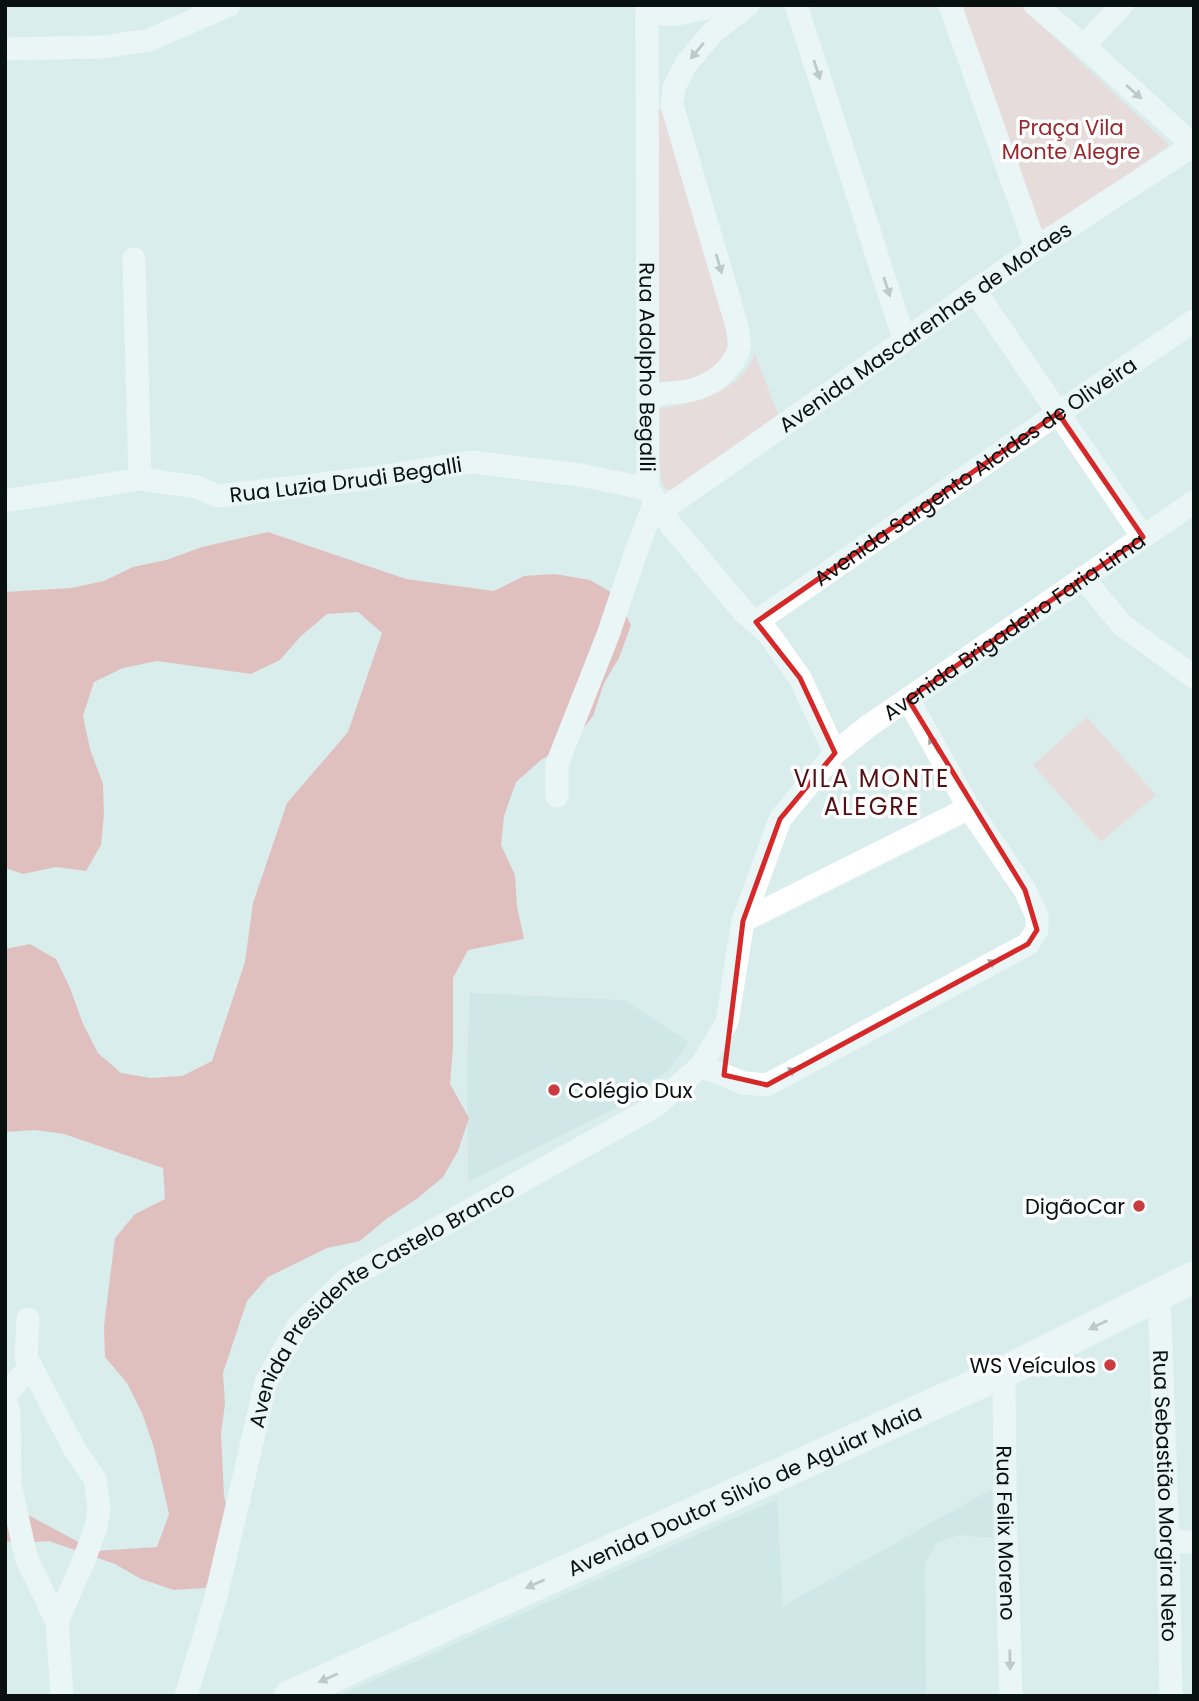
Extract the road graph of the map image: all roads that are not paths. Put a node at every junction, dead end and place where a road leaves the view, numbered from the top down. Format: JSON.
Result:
{"nodes":[{"id":1,"x":229,"y":5,"type":"edge"},
{"id":2,"x":719,"y":5,"type":"edge"},
{"id":3,"x":748,"y":5,"type":"edge"},
{"id":4,"x":796,"y":5,"type":"edge"},
{"id":5,"x":950,"y":5,"type":"edge"},
{"id":6,"x":1035,"y":5,"type":"edge"},
{"id":7,"x":1122,"y":5,"type":"edge"},
{"id":8,"x":647,"y":9,"type":"edge"},
{"id":9,"x":1084,"y":46,"type":"junction"},
{"id":10,"x":5,"y":49,"type":"edge"},
{"id":11,"x":674,"y":87,"type":"junction"},
{"id":12,"x":648,"y":90,"type":"junction"},
{"id":13,"x":1193,"y":145,"type":"edge"},
{"id":14,"x":1036,"y":248,"type":"junction"},
{"id":15,"x":134,"y":259,"type":"dead end"},
{"id":16,"x":975,"y":290,"type":"junction"},
{"id":17,"x":1194,"y":321,"type":"edge"},
{"id":18,"x":904,"y":339,"type":"junction"},
{"id":19,"x":648,"y":394,"type":"junction"},
{"id":20,"x":1058,"y":413,"type":"junction"},
{"id":21,"x":140,"y":479,"type":"junction"},
{"id":22,"x":655,"y":500,"type":"junction"},
{"id":23,"x":5,"y":501,"type":"edge"},
{"id":24,"x":1194,"y":502,"type":"edge"},
{"id":25,"x":1143,"y":537,"type":"junction"},
{"id":26,"x":1083,"y":578,"type":"junction"},
{"id":27,"x":756,"y":622,"type":"junction"},
{"id":28,"x":1194,"y":677,"type":"edge"},
{"id":29,"x":908,"y":699,"type":"junction"},
{"id":30,"x":835,"y":753,"type":"junction"},
{"id":31,"x":557,"y":796,"type":"dead end"},
{"id":32,"x":970,"y":808,"type":"junction"},
{"id":33,"x":743,"y":921,"type":"junction"},
{"id":34,"x":727,"y":1022,"type":"junction"},
{"id":35,"x":701,"y":1066,"type":"junction"},
{"id":36,"x":724,"y":1075,"type":"junction"},
{"id":37,"x":1194,"y":1277,"type":"edge"},
{"id":38,"x":1159,"y":1295,"type":"junction"},
{"id":39,"x":27,"y":1319,"type":"dead end"},
{"id":40,"x":31,"y":1367,"type":"junction"},
{"id":41,"x":1004,"y":1372,"type":"junction"},
{"id":42,"x":5,"y":1394,"type":"edge"},
{"id":43,"x":5,"y":1400,"type":"edge"},
{"id":44,"x":1168,"y":1542,"type":"junction"},
{"id":45,"x":1194,"y":1542,"type":"edge"},
{"id":46,"x":57,"y":1622,"type":"junction"},
{"id":47,"x":62,"y":1696,"type":"edge"},
{"id":48,"x":186,"y":1696,"type":"edge"},
{"id":49,"x":290,"y":1696,"type":"edge"},
{"id":50,"x":1011,"y":1696,"type":"edge"},
{"id":51,"x":1171,"y":1696,"type":"edge"}],
"edges":[{"from":1,"to":10,"type":"street"},
{"from":2,"to":8,"type":"street"},
{"from":3,"to":11,"type":"street","one_way":true},
{"from":4,"to":18,"type":"street","one_way":true},
{"from":5,"to":14,"type":"street"},
{"from":6,"to":9,"type":"street"},
{"from":7,"to":9,"type":"street"},
{"from":8,"to":12,"type":"street","name":"Rua Adolpho Begalli"},
{"from":9,"to":13,"type":"street","one_way":true},
{"from":11,"to":12,"type":"street"},
{"from":11,"to":19,"type":"street","one_way":true},
{"from":12,"to":19,"type":"street","name":"Rua Adolpho Begalli"},
{"from":13,"to":14,"type":"street","name":"Avenida Mascarenhas de Moraes"},
{"from":14,"to":16,"type":"street","name":"Avenida Mascarenhas de Moraes"},
{"from":15,"to":21,"type":"street"},
{"from":16,"to":18,"type":"street","name":"Avenida Mascarenhas de Moraes"},
{"from":16,"to":20,"type":"street"},
{"from":17,"to":20,"type":"street","name":"Avenida Sargento Alcides de Oliveira"},
{"from":18,"to":22,"type":"street","name":"Avenida Mascarenhas de Moraes"},
{"from":19,"to":22,"type":"street","name":"Rua Adolpho Begalli"},
{"from":20,"to":25,"type":"street"},
{"from":20,"to":27,"type":"street","name":"Avenida Sargento Alcides de Oliveira"},
{"from":21,"to":22,"type":"street","name":"Rua Luzia Drudi Begalli"},
{"from":21,"to":23,"type":"street","name":"Rua Luzia Drudi Begalli"},
{"from":22,"to":27,"type":"street"},
{"from":22,"to":31,"type":"street","name":"Rua Adolpho Begalli"},
{"from":24,"to":25,"type":"street","name":"Avenida Brigadeiro Faria Lima"},
{"from":25,"to":26,"type":"street","name":"Avenida Brigadeiro Faria Lima"},
{"from":26,"to":28,"type":"street"},
{"from":26,"to":29,"type":"street","name":"Avenida Brigadeiro Faria Lima"},
{"from":27,"to":30,"type":"street"},
{"from":29,"to":30,"type":"street","name":"Avenida Brigadeiro Faria Lima"},
{"from":32,"to":29,"type":"street","one_way":true},
{"from":30,"to":33,"type":"street","name":"Avenida Presidente Castelo Branco"},
{"from":32,"to":33,"type":"street"},
{"from":36,"to":32,"type":"street","one_way":true},
{"from":33,"to":34,"type":"street","name":"Avenida Presidente Castelo Branco"},
{"from":34,"to":35,"type":"street","name":"Avenida Presidente Castelo Branco"},
{"from":34,"to":36,"type":"street","name":"Avenida Presidente Castelo Branco"},
{"from":35,"to":36,"type":"street"},
{"from":35,"to":48,"type":"street","name":"Avenida Presidente Castelo Branco"},
{"from":37,"to":38,"type":"main road","name":"Avenida Doutor Silvio de Aguiar Maia"},
{"from":38,"to":41,"type":"main road","name":"Avenida Doutor Silvio de Aguiar Maia","one_way":true},
{"from":38,"to":44,"type":"street","name":"Rua Sebastião Morgira Neto"},
{"from":39,"to":40,"type":"street"},
{"from":40,"to":42,"type":"street"},
{"from":40,"to":46,"type":"street"},
{"from":41,"to":49,"type":"main road","name":"Avenida Doutor Silvio de Aguiar Maia","one_way":true},
{"from":41,"to":50,"type":"street","name":"Rua Felix Moreno","one_way":true},
{"from":43,"to":46,"type":"street"},
{"from":44,"to":45,"type":"street"},
{"from":44,"to":51,"type":"street","name":"Rua Sebastião Morgira Neto"},
{"from":46,"to":47,"type":"street"}]}
